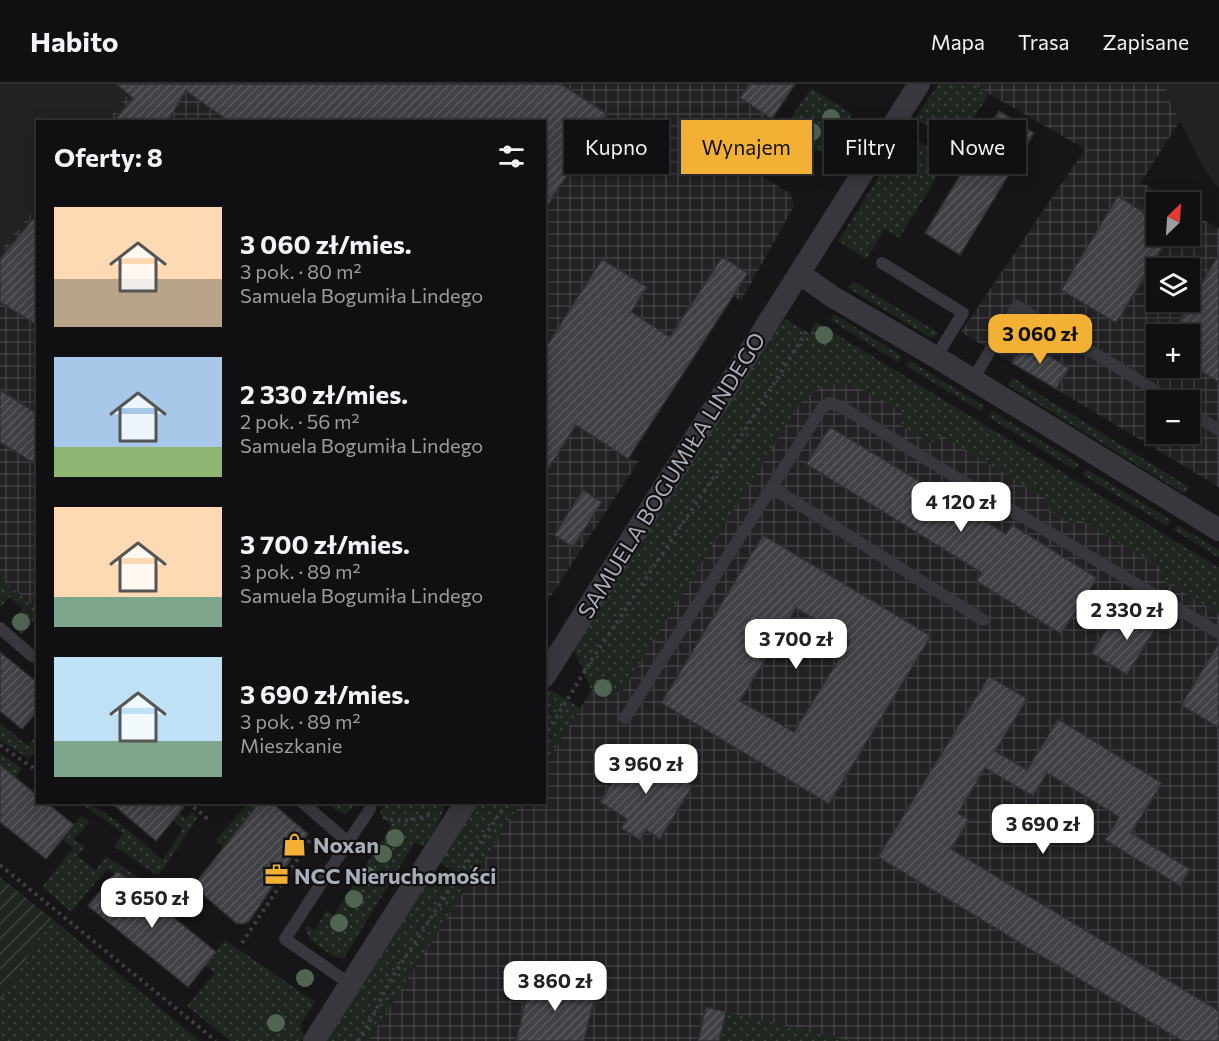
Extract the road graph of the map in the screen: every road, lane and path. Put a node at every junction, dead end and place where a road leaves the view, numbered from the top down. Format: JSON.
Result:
{"nodes":[{"id":1,"x":919,"y":84,"type":"edge"},
{"id":2,"x":882,"y":263,"type":"dead end"},
{"id":3,"x":800,"y":274,"type":"junction"},
{"id":4,"x":808,"y":330,"type":"dead end"},
{"id":5,"x":936,"y":357,"type":"junction"},
{"id":6,"x":973,"y":379,"type":"junction"},
{"id":7,"x":1155,"y":390,"type":"edge"},
{"id":8,"x":1200,"y":418,"type":"edge"},
{"id":9,"x":1219,"y":430,"type":"edge"},
{"id":10,"x":773,"y":488,"type":"junction"},
{"id":11,"x":1219,"y":530,"type":"edge"},
{"id":12,"x":983,"y":620,"type":"dead end"},
{"id":13,"x":0,"y":628,"type":"edge"},
{"id":14,"x":1219,"y":633,"type":"edge"},
{"id":15,"x":36,"y":656,"type":"edge"},
{"id":16,"x":548,"y":664,"type":"edge"},
{"id":17,"x":625,"y":718,"type":"dead end"},
{"id":18,"x":546,"y":734,"type":"edge"},
{"id":19,"x":0,"y":745,"type":"edge"},
{"id":20,"x":36,"y":770,"type":"dead end"},
{"id":21,"x":190,"y":804,"type":"edge"},
{"id":22,"x":304,"y":804,"type":"edge"},
{"id":23,"x":465,"y":804,"type":"edge"},
{"id":24,"x":506,"y":804,"type":"edge"},
{"id":25,"x":438,"y":808,"type":"dead end"},
{"id":26,"x":370,"y":809,"type":"joint"},
{"id":27,"x":210,"y":821,"type":"dead end"},
{"id":28,"x":312,"y":837,"type":"dead end"},
{"id":29,"x":348,"y":842,"type":"junction"},
{"id":30,"x":0,"y":865,"type":"edge"},
{"id":31,"x":242,"y":943,"type":"dead end"},
{"id":32,"x":351,"y":984,"type":"junction"},
{"id":33,"x":216,"y":1041,"type":"edge"},
{"id":34,"x":314,"y":1041,"type":"edge"},
{"id":35,"x":358,"y":1041,"type":"edge"}],
"edges":[{"from":1,"to":3,"type":"street","name":"SAMUELA BOGUMIŁA LINDEGO"},
{"from":2,"to":5,"type":"lane"},
{"from":3,"to":5,"type":"street"},
{"from":3,"to":16,"type":"street","name":"SAMUELA BOGUMIŁA LINDEGO"},
{"from":4,"to":18,"type":"path"},
{"from":5,"to":6,"type":"street"},
{"from":6,"to":7,"type":"lane"},
{"from":6,"to":11,"type":"street"},
{"from":8,"to":9,"type":"lane"},
{"from":10,"to":12,"type":"lane"},
{"from":10,"to":14,"type":"lane"},
{"from":10,"to":17,"type":"lane"},
{"from":13,"to":15,"type":"lane"},
{"from":19,"to":20,"type":"path"},
{"from":21,"to":27,"type":"path"},
{"from":22,"to":29,"type":"lane"},
{"from":23,"to":32,"type":"street"},
{"from":24,"to":35,"type":"path"},
{"from":25,"to":26,"type":"path"},
{"from":26,"to":29,"type":"lane"},
{"from":28,"to":31,"type":"path"},
{"from":29,"to":32,"type":"lane"},
{"from":30,"to":33,"type":"path"},
{"from":32,"to":34,"type":"street"}]}
